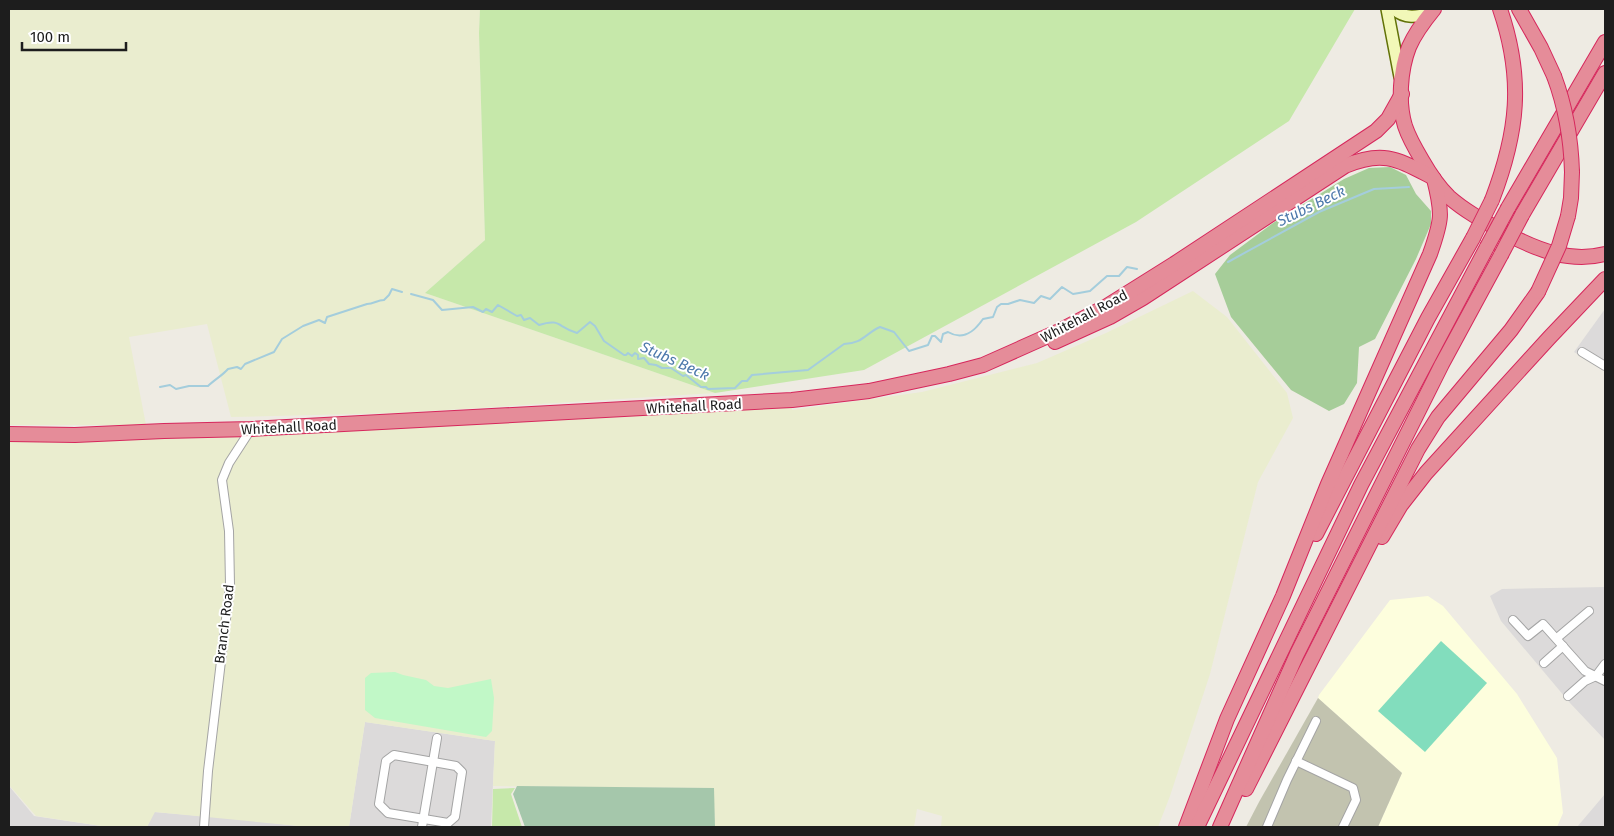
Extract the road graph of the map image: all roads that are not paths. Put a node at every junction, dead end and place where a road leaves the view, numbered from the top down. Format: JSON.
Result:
{"nodes":[{"id":1,"x":1388,"y":9,"type":"edge"},
{"id":2,"x":1394,"y":9,"type":"edge"},
{"id":3,"x":1500,"y":9,"type":"edge"},
{"id":4,"x":1519,"y":9,"type":"edge"},
{"id":5,"x":1432,"y":11,"type":"edge"},
{"id":6,"x":1605,"y":42,"type":"edge"},
{"id":7,"x":1605,"y":73,"type":"edge"},
{"id":8,"x":1402,"y":91,"type":"junction"},
{"id":9,"x":1433,"y":178,"type":"junction"},
{"id":10,"x":1605,"y":254,"type":"edge"},
{"id":11,"x":1605,"y":279,"type":"edge"},
{"id":12,"x":1582,"y":352,"type":"dead end"},
{"id":13,"x":983,"y":365,"type":"junction"},
{"id":14,"x":1605,"y":366,"type":"edge"},
{"id":15,"x":251,"y":429,"type":"junction"},
{"id":16,"x":9,"y":434,"type":"edge"},
{"id":17,"x":1283,"y":596,"type":"junction"},
{"id":18,"x":1588,"y":611,"type":"dead end"},
{"id":19,"x":1513,"y":620,"type":"dead end"},
{"id":20,"x":1327,"y":632,"type":"junction"},
{"id":21,"x":1557,"y":638,"type":"junction"},
{"id":22,"x":1564,"y":646,"type":"junction"},
{"id":23,"x":1544,"y":663,"type":"dead end"},
{"id":24,"x":1605,"y":664,"type":"edge"},
{"id":25,"x":1596,"y":676,"type":"junction"},
{"id":26,"x":1605,"y":681,"type":"edge"},
{"id":27,"x":1568,"y":696,"type":"dead end"},
{"id":28,"x":1316,"y":720,"type":"dead end"},
{"id":29,"x":437,"y":738,"type":"dead end"},
{"id":30,"x":1296,"y":761,"type":"junction"},
{"id":31,"x":433,"y":762,"type":"junction"},
{"id":32,"x":423,"y":823,"type":"edge"},
{"id":33,"x":204,"y":827,"type":"edge"},
{"id":34,"x":1186,"y":827,"type":"edge"},
{"id":35,"x":1198,"y":827,"type":"edge"},
{"id":36,"x":1220,"y":827,"type":"edge"},
{"id":37,"x":1227,"y":827,"type":"edge"},
{"id":38,"x":1267,"y":827,"type":"edge"},
{"id":39,"x":1343,"y":827,"type":"edge"}],
"edges":[{"from":1,"to":8,"type":"street"},
{"from":2,"to":5,"type":"street"},
{"from":3,"to":17,"type":"highway","bridge":true},
{"from":4,"to":20,"type":"highway","bridge":true},
{"from":5,"to":8,"type":"highway"},
{"from":6,"to":35,"type":"highway","bridge":true},
{"from":7,"to":36,"type":"highway","bridge":true},
{"from":8,"to":9,"type":"highway"},
{"from":8,"to":13,"type":"highway","name":"Whitehall Road"},
{"from":9,"to":10,"type":"highway"},
{"from":9,"to":13,"type":"highway"},
{"from":9,"to":17,"type":"highway"},
{"from":11,"to":20,"type":"highway"},
{"from":12,"to":14,"type":"street"},
{"from":13,"to":15,"type":"highway","name":"Whitehall Road"},
{"from":15,"to":16,"type":"highway","name":"Whitehall Road"},
{"from":15,"to":33,"type":"street","name":"Branch Road"},
{"from":17,"to":34,"type":"highway"},
{"from":18,"to":21,"type":"street"},
{"from":19,"to":21,"type":"street"},
{"from":20,"to":37,"type":"highway"},
{"from":21,"to":22,"type":"street"},
{"from":22,"to":23,"type":"street"},
{"from":22,"to":25,"type":"street"},
{"from":24,"to":25,"type":"street"},
{"from":25,"to":26,"type":"street"},
{"from":25,"to":27,"type":"street"},
{"from":28,"to":30,"type":"street"},
{"from":29,"to":31,"type":"street"},
{"from":30,"to":38,"type":"street"},
{"from":30,"to":39,"type":"street"},
{"from":31,"to":32,"type":"street"},
{"from":31,"to":32,"type":"street"},
{"from":31,"to":32,"type":"street"}]}
